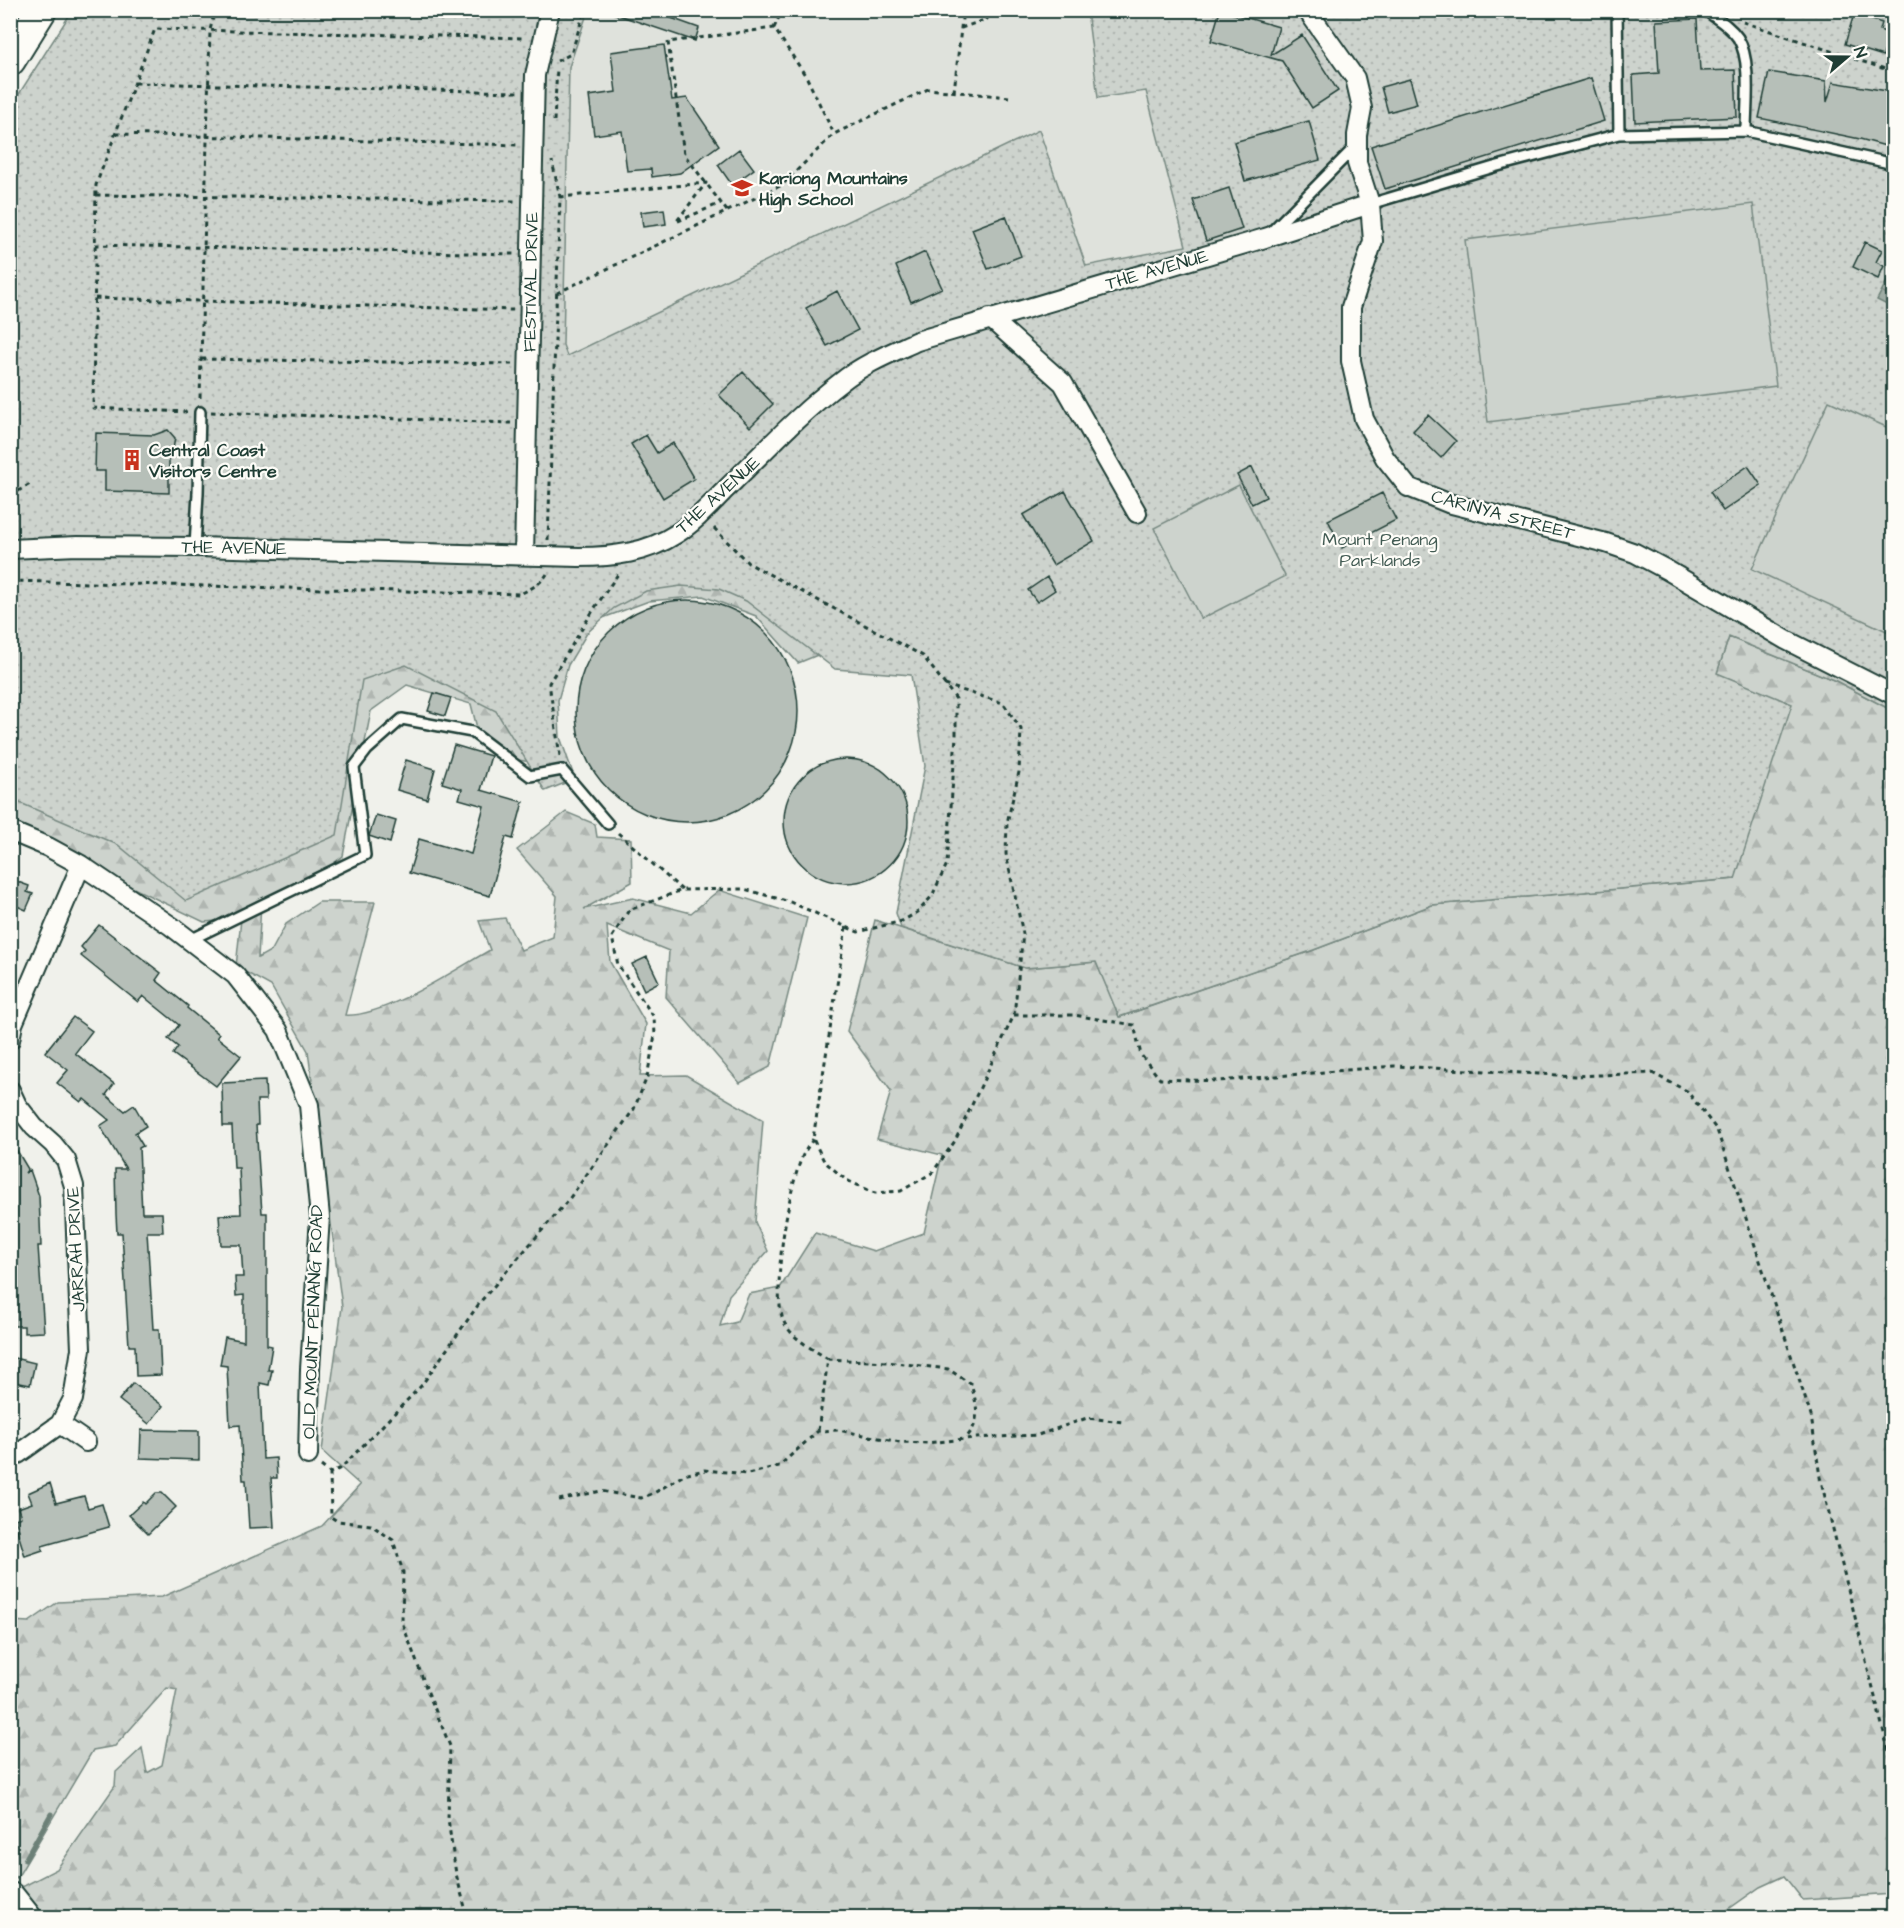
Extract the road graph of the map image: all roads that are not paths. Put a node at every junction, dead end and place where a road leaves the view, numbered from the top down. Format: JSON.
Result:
{"nodes":[{"id":1,"x":41,"y":10,"type":"edge"},
{"id":2,"x":550,"y":10,"type":"edge"},
{"id":3,"x":1308,"y":10,"type":"edge"},
{"id":4,"x":1617,"y":10,"type":"edge"},
{"id":5,"x":1706,"y":10,"type":"edge"},
{"id":6,"x":10,"y":60,"type":"edge"},
{"id":7,"x":1746,"y":131,"type":"junction"},
{"id":8,"x":1619,"y":134,"type":"junction"},
{"id":9,"x":1357,"y":145,"type":"junction"},
{"id":10,"x":1893,"y":164,"type":"edge"},
{"id":11,"x":1370,"y":204,"type":"junction"},
{"id":12,"x":1265,"y":238,"type":"junction"},
{"id":13,"x":990,"y":318,"type":"junction"},
{"id":14,"x":200,"y":412,"type":"road end"},
{"id":15,"x":1137,"y":513,"type":"dead end"},
{"id":16,"x":195,"y":547,"type":"junction"},
{"id":17,"x":10,"y":549,"type":"edge"},
{"id":18,"x":524,"y":555,"type":"junction"},
{"id":19,"x":1893,"y":695,"type":"edge"},
{"id":20,"x":608,"y":824,"type":"road end"},
{"id":21,"x":10,"y":831,"type":"edge"},
{"id":22,"x":81,"y":865,"type":"junction"},
{"id":23,"x":190,"y":940,"type":"junction"},
{"id":24,"x":10,"y":1040,"type":"edge"},
{"id":25,"x":13,"y":1101,"type":"edge"},
{"id":26,"x":60,"y":1424,"type":"junction"},
{"id":27,"x":86,"y":1442,"type":"dead end"},
{"id":28,"x":10,"y":1455,"type":"edge"},
{"id":29,"x":308,"y":1455,"type":"road end"},
{"id":30,"x":10,"y":1898,"type":"edge"},
{"id":31,"x":27,"y":1917,"type":"edge"}],
"edges":[{"from":1,"to":6,"type":"highway"},
{"from":2,"to":18,"type":"street","name":"FESTIVAL DRIVE"},
{"from":3,"to":9,"type":"street","name":"CARINYA STREET"},
{"from":4,"to":8,"type":"lane"},
{"from":5,"to":7,"type":"lane"},
{"from":7,"to":8,"type":"lane"},
{"from":7,"to":10,"type":"lane"},
{"from":8,"to":11,"type":"lane"},
{"from":9,"to":11,"type":"street","name":"CARINYA STREET"},
{"from":9,"to":12,"type":"lane"},
{"from":11,"to":12,"type":"street","name":"THE AVENUE"},
{"from":11,"to":19,"type":"street","name":"CARINYA STREET"},
{"from":12,"to":13,"type":"street","name":"THE AVENUE"},
{"from":13,"to":15,"type":"street"},
{"from":13,"to":18,"type":"street","name":"THE AVENUE"},
{"from":14,"to":16,"type":"lane"},
{"from":16,"to":17,"type":"street","name":"THE AVENUE"},
{"from":16,"to":18,"type":"street","name":"THE AVENUE"},
{"from":20,"to":23,"type":"lane"},
{"from":21,"to":22,"type":"street","name":"OLD MOUNT PENANG ROAD"},
{"from":22,"to":23,"type":"street","name":"OLD MOUNT PENANG ROAD"},
{"from":22,"to":24,"type":"street"},
{"from":23,"to":29,"type":"street","name":"OLD MOUNT PENANG ROAD"},
{"from":25,"to":26,"type":"street","name":"JARRAH DRIVE"},
{"from":26,"to":27,"type":"street"},
{"from":26,"to":28,"type":"street","name":"JARRAH DRIVE"},
{"from":30,"to":31,"type":"highway"}]}
